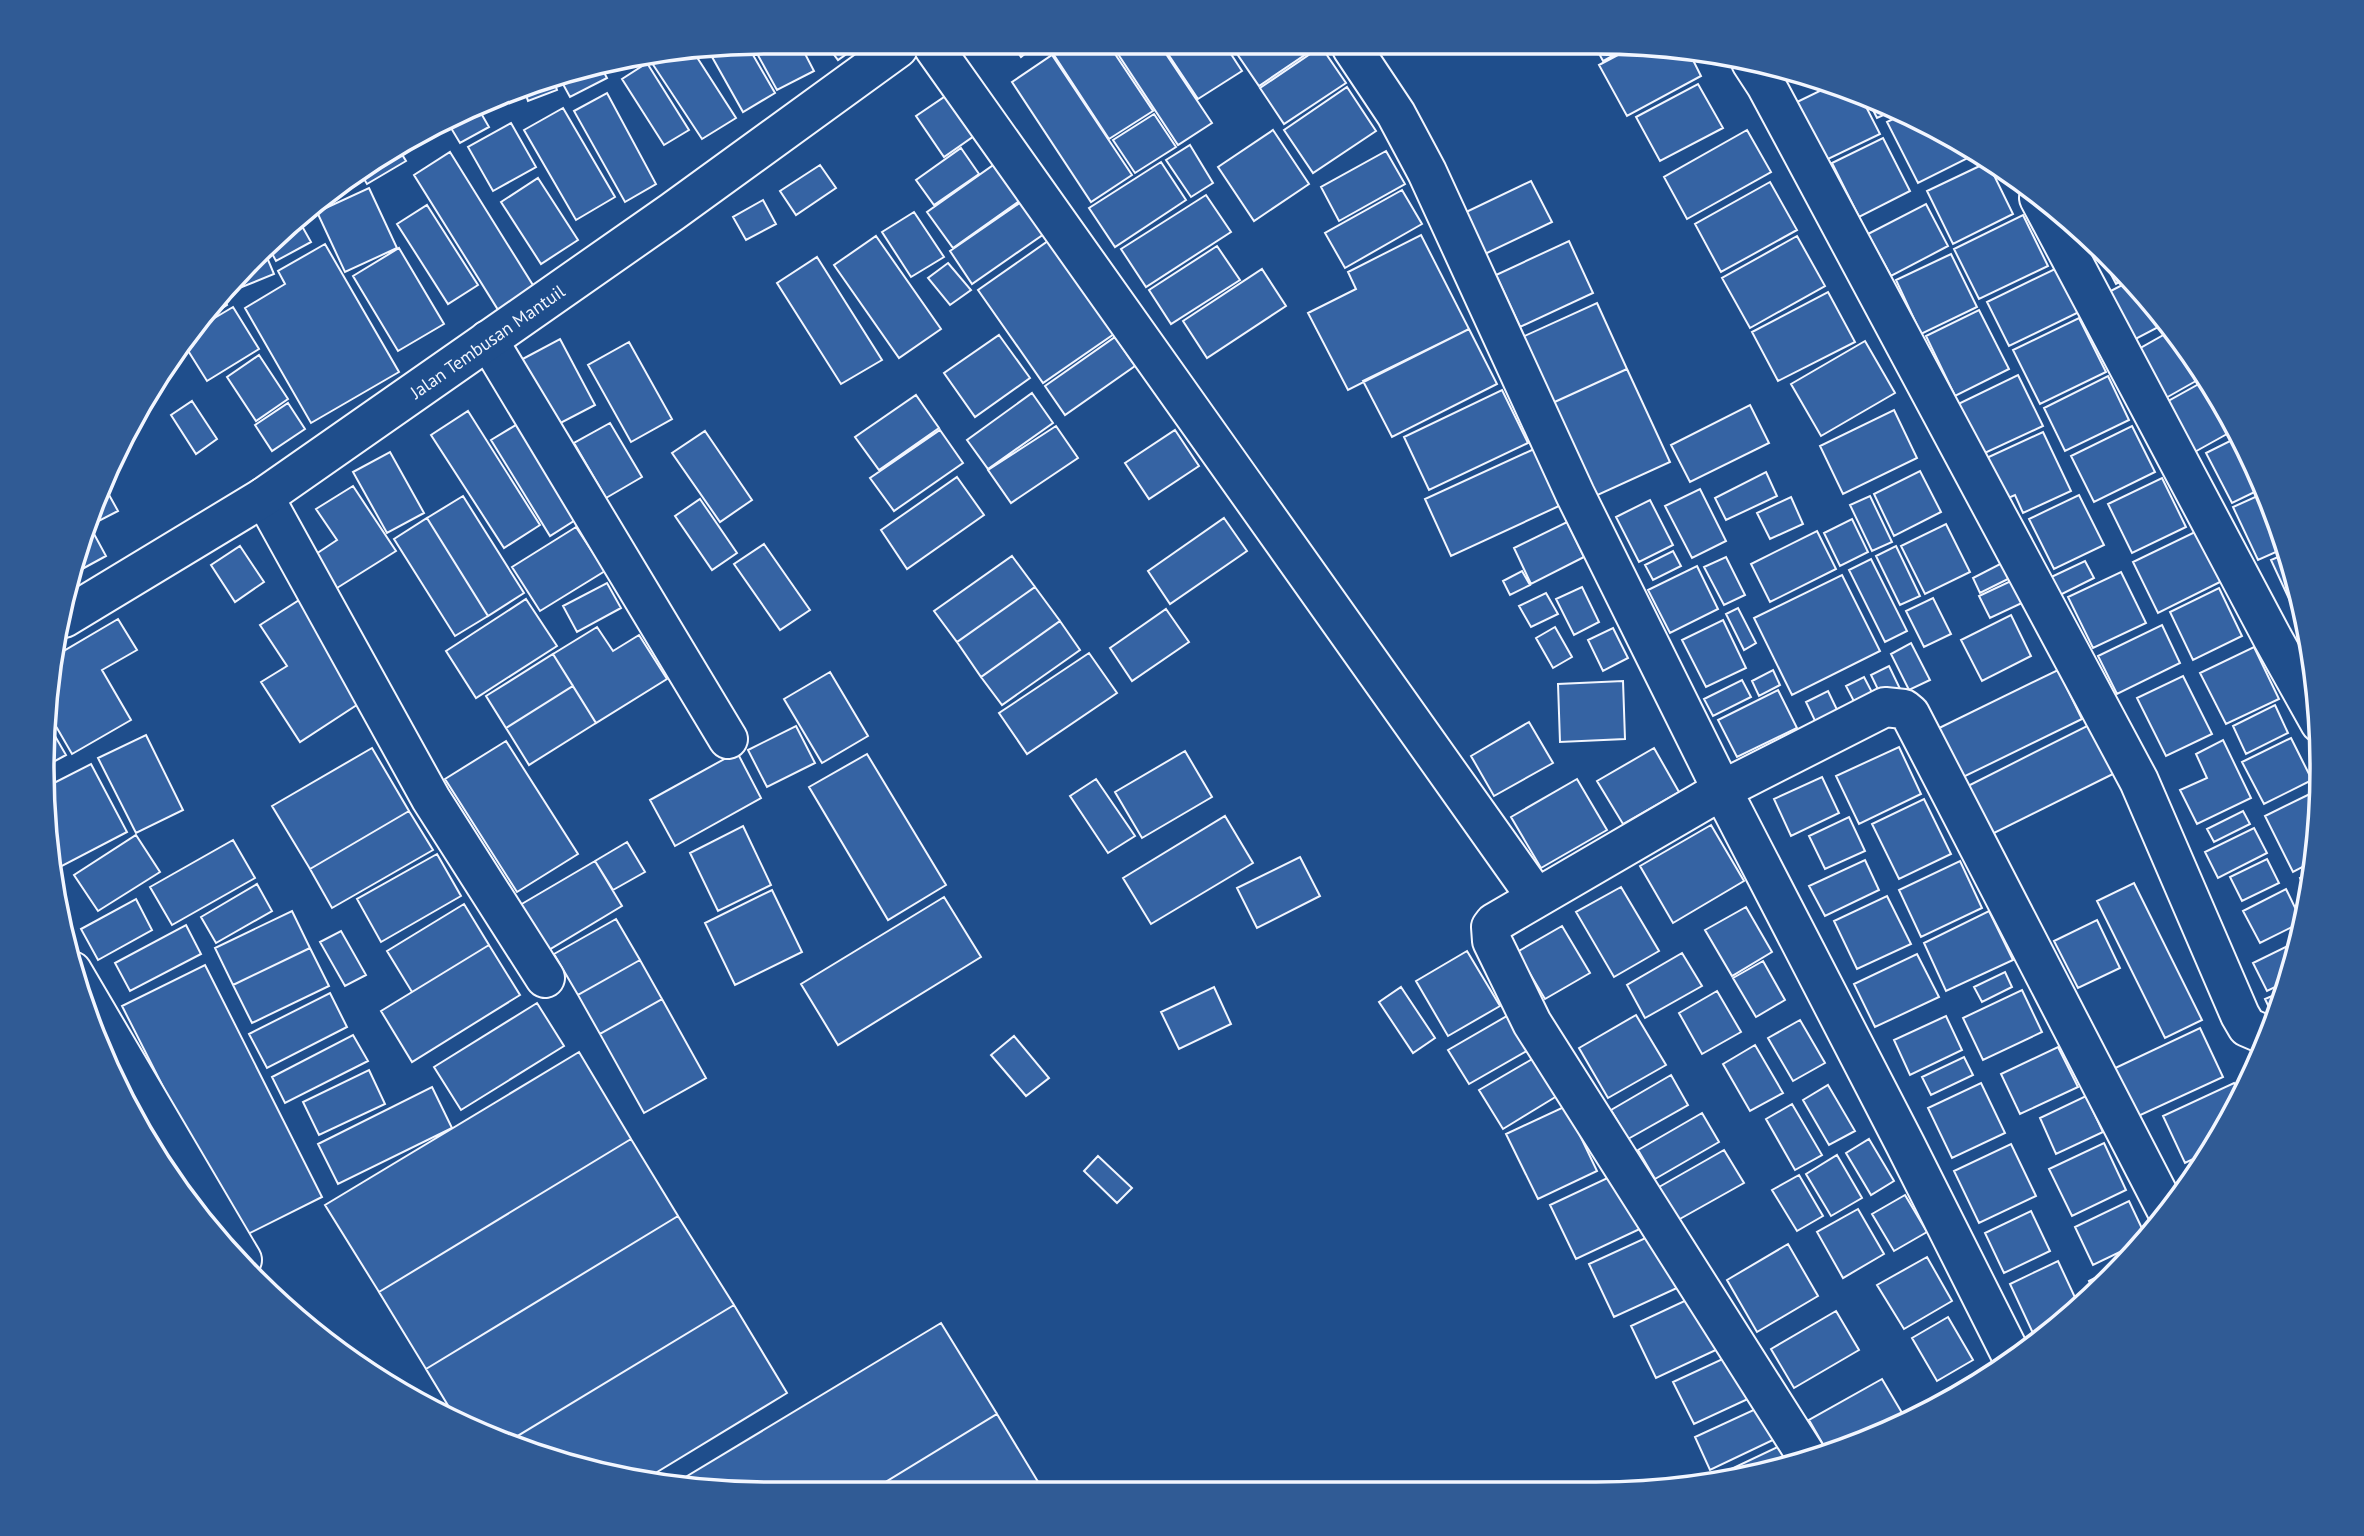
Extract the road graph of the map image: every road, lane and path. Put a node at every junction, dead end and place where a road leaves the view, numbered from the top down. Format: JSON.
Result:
{"nodes":[{"id":1,"x":890,"y":54,"type":"edge"},
{"id":2,"x":938,"y":54,"type":"edge"},
{"id":3,"x":1356,"y":54,"type":"edge"},
{"id":4,"x":1771,"y":77,"type":"edge"},
{"id":5,"x":2049,"y":216,"type":"edge"},
{"id":6,"x":488,"y":340,"type":"junction"},
{"id":7,"x":264,"y":497,"type":"junction"},
{"id":8,"x":72,"y":613,"type":"edge"},
{"id":9,"x":2306,"y":698,"type":"edge"},
{"id":10,"x":728,"y":738,"type":"dead end"},
{"id":11,"x":1722,"y":790,"type":"junction"},
{"id":12,"x":1536,"y":897,"type":"junction"},
{"id":13,"x":545,"y":978,"type":"dead end"},
{"id":14,"x":101,"y":1020,"type":"edge"},
{"id":15,"x":2259,"y":1032,"type":"edge"},
{"id":16,"x":2162,"y":1202,"type":"edge"},
{"id":17,"x":226,"y":1233,"type":"edge"},
{"id":18,"x":2008,"y":1350,"type":"edge"},
{"id":19,"x":1803,"y":1451,"type":"edge"}],
"edges":[{"from":1,"to":6,"type":"main road","name":"Jalan Tembusan Mantuil"},
{"from":2,"to":12,"type":"main road"},
{"from":3,"to":11,"type":"main road"},
{"from":4,"to":15,"type":"main road"},
{"from":5,"to":9,"type":"main road"},
{"from":6,"to":7,"type":"main road","name":"Jalan Tembusan Mantuil"},
{"from":6,"to":10,"type":"main road"},
{"from":7,"to":8,"type":"main road","name":"Jalan Tembusan Mantuil"},
{"from":7,"to":13,"type":"main road"},
{"from":11,"to":12,"type":"main road"},
{"from":11,"to":16,"type":"main road"},
{"from":11,"to":18,"type":"main road"},
{"from":12,"to":19,"type":"main road"},
{"from":14,"to":17,"type":"main road"}]}
